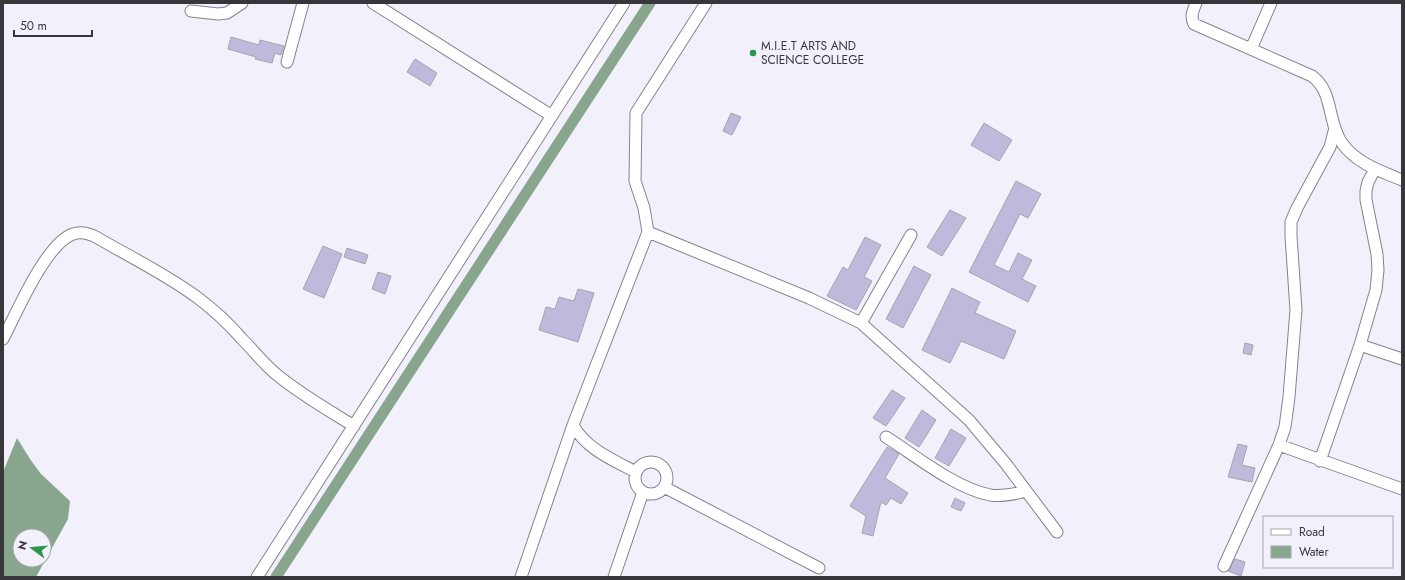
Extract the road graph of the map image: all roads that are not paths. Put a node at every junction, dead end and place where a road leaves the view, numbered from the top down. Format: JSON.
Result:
{"nodes":[{"id":1,"x":242,"y":3,"type":"edge"},
{"id":2,"x":303,"y":3,"type":"edge"},
{"id":3,"x":373,"y":3,"type":"edge"},
{"id":4,"x":624,"y":3,"type":"edge"},
{"id":5,"x":706,"y":3,"type":"edge"},
{"id":6,"x":1196,"y":3,"type":"edge"},
{"id":7,"x":1271,"y":3,"type":"edge"},
{"id":8,"x":191,"y":11,"type":"dead end"},
{"id":9,"x":1251,"y":49,"type":"junction"},
{"id":10,"x":287,"y":62,"type":"dead end"},
{"id":11,"x":552,"y":116,"type":"junction"},
{"id":12,"x":1335,"y":128,"type":"junction"},
{"id":13,"x":1375,"y":169,"type":"junction"},
{"id":14,"x":1402,"y":180,"type":"edge"},
{"id":15,"x":648,"y":232,"type":"junction"},
{"id":16,"x":910,"y":235,"type":"dead end"},
{"id":17,"x":861,"y":323,"type":"junction"},
{"id":18,"x":3,"y":340,"type":"edge"},
{"id":19,"x":1360,"y":345,"type":"junction"},
{"id":20,"x":1402,"y":359,"type":"edge"},
{"id":21,"x":573,"y":425,"type":"junction"},
{"id":22,"x":354,"y":426,"type":"junction"},
{"id":23,"x":886,"y":437,"type":"dead end"},
{"id":24,"x":1279,"y":445,"type":"junction"},
{"id":25,"x":1320,"y":461,"type":"junction"},
{"id":26,"x":636,"y":472,"type":"junction"},
{"id":27,"x":664,"y":487,"type":"junction"},
{"id":28,"x":1402,"y":489,"type":"edge"},
{"id":29,"x":1026,"y":491,"type":"junction"},
{"id":30,"x":643,"y":492,"type":"junction"},
{"id":31,"x":1057,"y":532,"type":"dead end"},
{"id":32,"x":1224,"y":566,"type":"dead end"},
{"id":33,"x":819,"y":568,"type":"dead end"},
{"id":34,"x":257,"y":577,"type":"edge"},
{"id":35,"x":521,"y":577,"type":"edge"},
{"id":36,"x":614,"y":577,"type":"edge"}],
"edges":[{"from":1,"to":8,"type":"street"},
{"from":2,"to":10,"type":"street"},
{"from":3,"to":11,"type":"street"},
{"from":4,"to":11,"type":"street"},
{"from":5,"to":15,"type":"street"},
{"from":6,"to":9,"type":"street"},
{"from":7,"to":9,"type":"street"},
{"from":9,"to":12,"type":"street"},
{"from":11,"to":22,"type":"street"},
{"from":12,"to":13,"type":"street"},
{"from":12,"to":24,"type":"street"},
{"from":13,"to":14,"type":"street"},
{"from":13,"to":19,"type":"street"},
{"from":15,"to":17,"type":"street"},
{"from":15,"to":21,"type":"street"},
{"from":16,"to":17,"type":"street"},
{"from":17,"to":29,"type":"street"},
{"from":18,"to":22,"type":"street"},
{"from":19,"to":20,"type":"street"},
{"from":19,"to":25,"type":"street"},
{"from":21,"to":26,"type":"street"},
{"from":21,"to":35,"type":"street"},
{"from":22,"to":34,"type":"street"},
{"from":23,"to":29,"type":"street"},
{"from":24,"to":25,"type":"street"},
{"from":24,"to":32,"type":"street"},
{"from":25,"to":28,"type":"street"},
{"from":26,"to":27,"type":"street"},
{"from":26,"to":30,"type":"street"},
{"from":27,"to":30,"type":"street"},
{"from":27,"to":33,"type":"street"},
{"from":29,"to":31,"type":"street"},
{"from":30,"to":36,"type":"street"}]}
